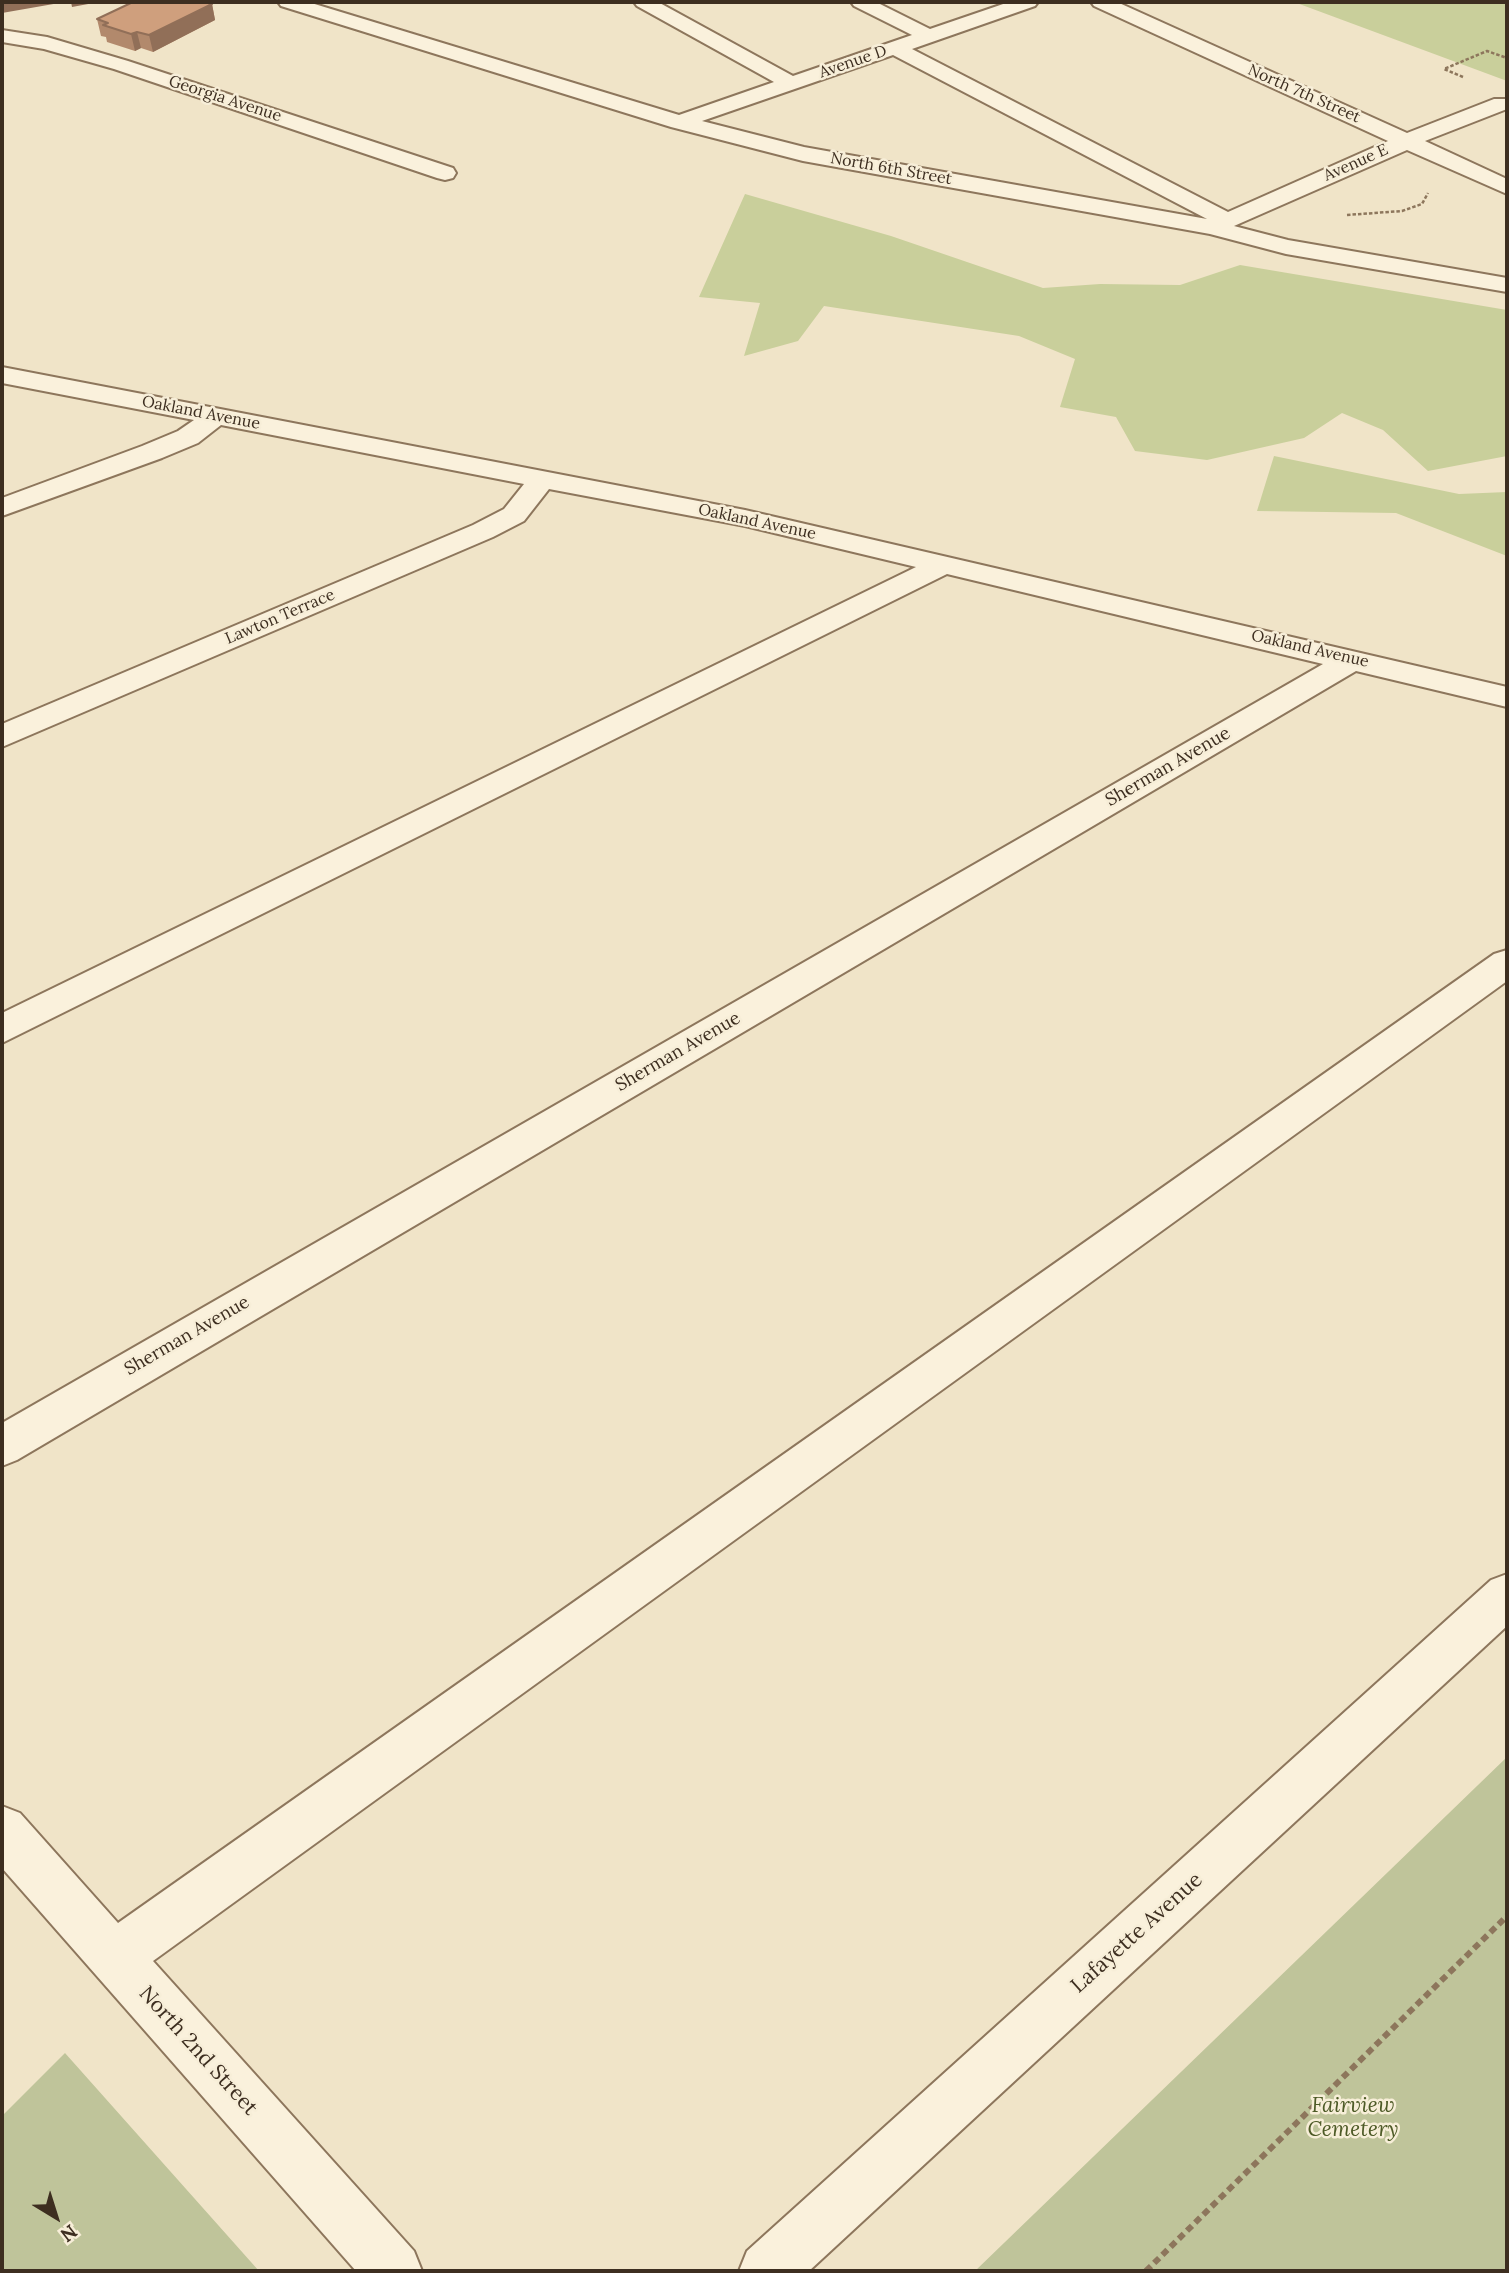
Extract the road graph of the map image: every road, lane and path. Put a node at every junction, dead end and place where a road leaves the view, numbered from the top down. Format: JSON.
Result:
{"nodes":[{"id":1,"x":288,"y":2,"type":"edge"},
{"id":2,"x":644,"y":2,"type":"edge"},
{"id":3,"x":861,"y":2,"type":"edge"},
{"id":4,"x":1028,"y":2,"type":"edge"},
{"id":5,"x":1101,"y":2,"type":"edge"},
{"id":6,"x":2,"y":36,"type":"edge"},
{"id":7,"x":929,"y":36,"type":"junction"},
{"id":8,"x":894,"y":48,"type":"junction"},
{"id":9,"x":791,"y":83,"type":"junction"},
{"id":10,"x":1502,"y":104,"type":"dead end"},
{"id":11,"x":679,"y":122,"type":"junction"},
{"id":12,"x":1407,"y":141,"type":"junction"},
{"id":13,"x":445,"y":173,"type":"dead end"},
{"id":14,"x":1507,"y":187,"type":"edge"},
{"id":15,"x":1426,"y":188,"type":"dead end"},
{"id":16,"x":1339,"y":214,"type":"dead end"},
{"id":17,"x":1220,"y":224,"type":"junction"},
{"id":18,"x":1507,"y":285,"type":"edge"},
{"id":19,"x":2,"y":375,"type":"edge"},
{"id":20,"x":217,"y":416,"type":"junction"},
{"id":21,"x":543,"y":478,"type":"junction"},
{"id":22,"x":2,"y":508,"type":"edge"},
{"id":23,"x":945,"y":564,"type":"junction"},
{"id":24,"x":1354,"y":659,"type":"junction"},
{"id":25,"x":1507,"y":696,"type":"edge"},
{"id":26,"x":2,"y":736,"type":"edge"},
{"id":27,"x":1507,"y":963,"type":"edge"},
{"id":28,"x":2,"y":1029,"type":"edge"},
{"id":29,"x":2,"y":1446,"type":"edge"},
{"id":30,"x":1507,"y":1596,"type":"edge"},
{"id":31,"x":2,"y":1831,"type":"edge"},
{"id":32,"x":1507,"y":1916,"type":"edge"},
{"id":33,"x":114,"y":1957,"type":"junction"},
{"id":34,"x":394,"y":2271,"type":"edge"},
{"id":35,"x":767,"y":2271,"type":"edge"},
{"id":36,"x":1146,"y":2271,"type":"edge"}],
"edges":[{"from":1,"to":11,"type":"street","name":"North 6th Street"},
{"from":2,"to":9,"type":"street"},
{"from":3,"to":7,"type":"street"},
{"from":4,"to":7,"type":"street","name":"Avenue D"},
{"from":5,"to":12,"type":"street","name":"North 7th Street"},
{"from":6,"to":13,"type":"street","name":"Georgia Avenue"},
{"from":7,"to":8,"type":"street","name":"Avenue D"},
{"from":8,"to":9,"type":"street","name":"Avenue D"},
{"from":8,"to":17,"type":"street"},
{"from":9,"to":11,"type":"street","name":"Avenue D"},
{"from":10,"to":12,"type":"street","name":"Avenue E"},
{"from":11,"to":17,"type":"street","name":"North 6th Street"},
{"from":12,"to":14,"type":"street","name":"North 7th Street"},
{"from":12,"to":17,"type":"street","name":"Avenue E"},
{"from":15,"to":16,"type":"path"},
{"from":17,"to":18,"type":"street","name":"North 6th Street"},
{"from":19,"to":20,"type":"street","name":"Oakland Avenue"},
{"from":20,"to":21,"type":"street","name":"Oakland Avenue"},
{"from":20,"to":22,"type":"street"},
{"from":21,"to":23,"type":"street","name":"Oakland Avenue"},
{"from":21,"to":26,"type":"street","name":"Lawton Terrace"},
{"from":23,"to":24,"type":"street","name":"Oakland Avenue"},
{"from":23,"to":28,"type":"street"},
{"from":24,"to":25,"type":"street","name":"Oakland Avenue"},
{"from":24,"to":29,"type":"street","name":"Sherman Avenue"},
{"from":27,"to":33,"type":"street"},
{"from":30,"to":35,"type":"street","name":"Lafayette Avenue"},
{"from":31,"to":33,"type":"street","name":"North 2nd Street"},
{"from":32,"to":36,"type":"path"},
{"from":33,"to":34,"type":"street","name":"North 2nd Street"}]}
